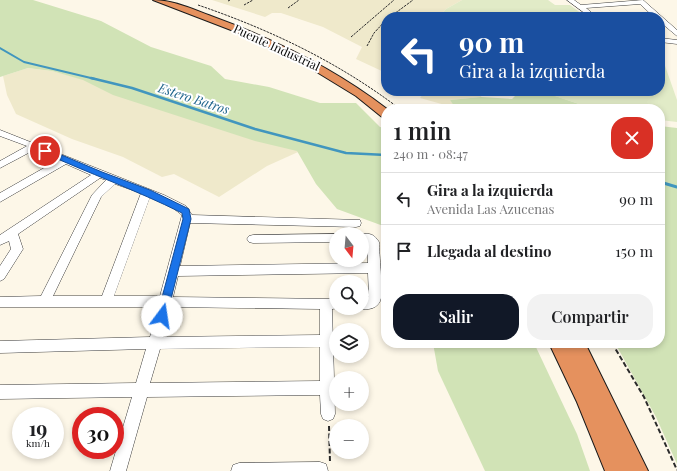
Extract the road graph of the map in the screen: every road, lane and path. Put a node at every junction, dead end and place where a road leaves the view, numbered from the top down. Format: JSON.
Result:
{"nodes":[{"id":1,"x":157,"y":0,"type":"edge"},
{"id":2,"x":173,"y":0,"type":"edge"},
{"id":3,"x":253,"y":0,"type":"edge"},
{"id":4,"x":299,"y":0,"type":"edge"},
{"id":5,"x":394,"y":0,"type":"edge"},
{"id":6,"x":413,"y":0,"type":"edge"},
{"id":7,"x":570,"y":0,"type":"edge"},
{"id":8,"x":640,"y":1,"type":"edge"},
{"id":9,"x":197,"y":4,"type":"dead end"},
{"id":10,"x":244,"y":5,"type":"dead end"},
{"id":11,"x":580,"y":7,"type":"junction"},
{"id":12,"x":288,"y":8,"type":"dead end"},
{"id":13,"x":397,"y":12,"type":"edge"},
{"id":14,"x":587,"y":12,"type":"edge"},
{"id":15,"x":652,"y":12,"type":"edge"},
{"id":16,"x":665,"y":23,"type":"edge"},
{"id":17,"x":381,"y":25,"type":"edge"},
{"id":18,"x":675,"y":32,"type":"edge"},
{"id":19,"x":351,"y":37,"type":"dead end"},
{"id":20,"x":665,"y":41,"type":"edge"},
{"id":21,"x":677,"y":42,"type":"edge"},
{"id":22,"x":367,"y":46,"type":"dead end"},
{"id":23,"x":327,"y":65,"type":"junction"},
{"id":24,"x":381,"y":95,"type":"edge"},
{"id":25,"x":383,"y":96,"type":"edge"},
{"id":26,"x":384,"y":104,"type":"edge"},
{"id":27,"x":393,"y":104,"type":"edge"},
{"id":28,"x":381,"y":110,"type":"edge"},
{"id":29,"x":1,"y":134,"type":"edge"},
{"id":30,"x":34,"y":146,"type":"junction"},
{"id":31,"x":66,"y":160,"type":"junction"},
{"id":32,"x":0,"y":165,"type":"edge"},
{"id":33,"x":99,"y":174,"type":"junction"},
{"id":34,"x":114,"y":179,"type":"junction"},
{"id":35,"x":148,"y":192,"type":"junction"},
{"id":36,"x":0,"y":198,"type":"edge"},
{"id":37,"x":186,"y":215,"type":"junction"},
{"id":38,"x":356,"y":223,"type":"dead end"},
{"id":39,"x":12,"y":233,"type":"junction"},
{"id":40,"x":329,"y":238,"type":"edge"},
{"id":41,"x":369,"y":238,"type":"edge"},
{"id":42,"x":253,"y":239,"type":"dead end"},
{"id":43,"x":0,"y":241,"type":"edge"},
{"id":44,"x":374,"y":268,"type":"junction"},
{"id":45,"x":173,"y":271,"type":"junction"},
{"id":46,"x":0,"y":276,"type":"edge"},
{"id":47,"x":45,"y":301,"type":"junction"},
{"id":48,"x":106,"y":301,"type":"junction"},
{"id":49,"x":0,"y":302,"type":"edge"},
{"id":50,"x":165,"y":303,"type":"junction"},
{"id":51,"x":369,"y":304,"type":"edge"},
{"id":52,"x":329,"y":305,"type":"edge"},
{"id":53,"x":331,"y":315,"type":"edge"},
{"id":54,"x":322,"y":341,"type":"dead end"},
{"id":55,"x":155,"y":343,"type":"junction"},
{"id":56,"x":0,"y":347,"type":"edge"},
{"id":57,"x":561,"y":348,"type":"edge"},
{"id":58,"x":578,"y":348,"type":"edge"},
{"id":59,"x":615,"y":348,"type":"edge"},
{"id":60,"x":321,"y":388,"type":"dead end"},
{"id":61,"x":142,"y":390,"type":"junction"},
{"id":62,"x":0,"y":392,"type":"edge"},
{"id":63,"x":328,"y":414,"type":"joint"},
{"id":64,"x":325,"y":467,"type":"joint"},
{"id":65,"x":677,"y":470,"type":"edge"},
{"id":66,"x":118,"y":471,"type":"edge"},
{"id":67,"x":239,"y":471,"type":"edge"},
{"id":68,"x":617,"y":471,"type":"edge"},
{"id":69,"x":636,"y":471,"type":"edge"}],
"edges":[{"from":1,"to":23,"type":"highway","name":"Puente Industrial"},
{"from":2,"to":23,"type":"highway","name":"Puente Industrial"},
{"from":3,"to":10,"type":"path"},
{"from":4,"to":12,"type":"path"},
{"from":5,"to":19,"type":"path"},
{"from":6,"to":13,"type":"path"},
{"from":7,"to":11,"type":"street"},
{"from":8,"to":11,"type":"street"},
{"from":8,"to":15,"type":"street"},
{"from":9,"to":23,"type":"path"},
{"from":11,"to":14,"type":"street"},
{"from":16,"to":18,"type":"street"},
{"from":17,"to":22,"type":"path"},
{"from":20,"to":21,"type":"street"},
{"from":23,"to":24,"type":"path"},
{"from":23,"to":26,"type":"highway","name":"Puente Industrial"},
{"from":23,"to":28,"type":"highway","name":"Puente Industrial"},
{"from":25,"to":27,"type":"path"},
{"from":29,"to":30,"type":"street"},
{"from":30,"to":31,"type":"street"},
{"from":30,"to":32,"type":"street"},
{"from":31,"to":33,"type":"street"},
{"from":31,"to":36,"type":"street"},
{"from":33,"to":34,"type":"street"},
{"from":33,"to":39,"type":"street"},
{"from":34,"to":35,"type":"street"},
{"from":34,"to":47,"type":"street"},
{"from":35,"to":37,"type":"street"},
{"from":35,"to":48,"type":"street"},
{"from":37,"to":38,"type":"street"},
{"from":37,"to":45,"type":"street"},
{"from":39,"to":43,"type":"street"},
{"from":39,"to":46,"type":"street"},
{"from":40,"to":42,"type":"street"},
{"from":41,"to":44,"type":"street"},
{"from":44,"to":45,"type":"street"},
{"from":44,"to":51,"type":"street"},
{"from":45,"to":50,"type":"street"},
{"from":47,"to":48,"type":"street"},
{"from":47,"to":49,"type":"street"},
{"from":48,"to":50,"type":"street"},
{"from":50,"to":52,"type":"street"},
{"from":50,"to":55,"type":"street"},
{"from":53,"to":63,"type":"street"},
{"from":54,"to":55,"type":"street"},
{"from":55,"to":56,"type":"street"},
{"from":55,"to":61,"type":"street"},
{"from":57,"to":68,"type":"highway"},
{"from":58,"to":69,"type":"highway"},
{"from":59,"to":65,"type":"path"},
{"from":60,"to":61,"type":"street"},
{"from":61,"to":62,"type":"street"},
{"from":61,"to":66,"type":"street"},
{"from":63,"to":64,"type":"path"},
{"from":64,"to":67,"type":"street"}]}
